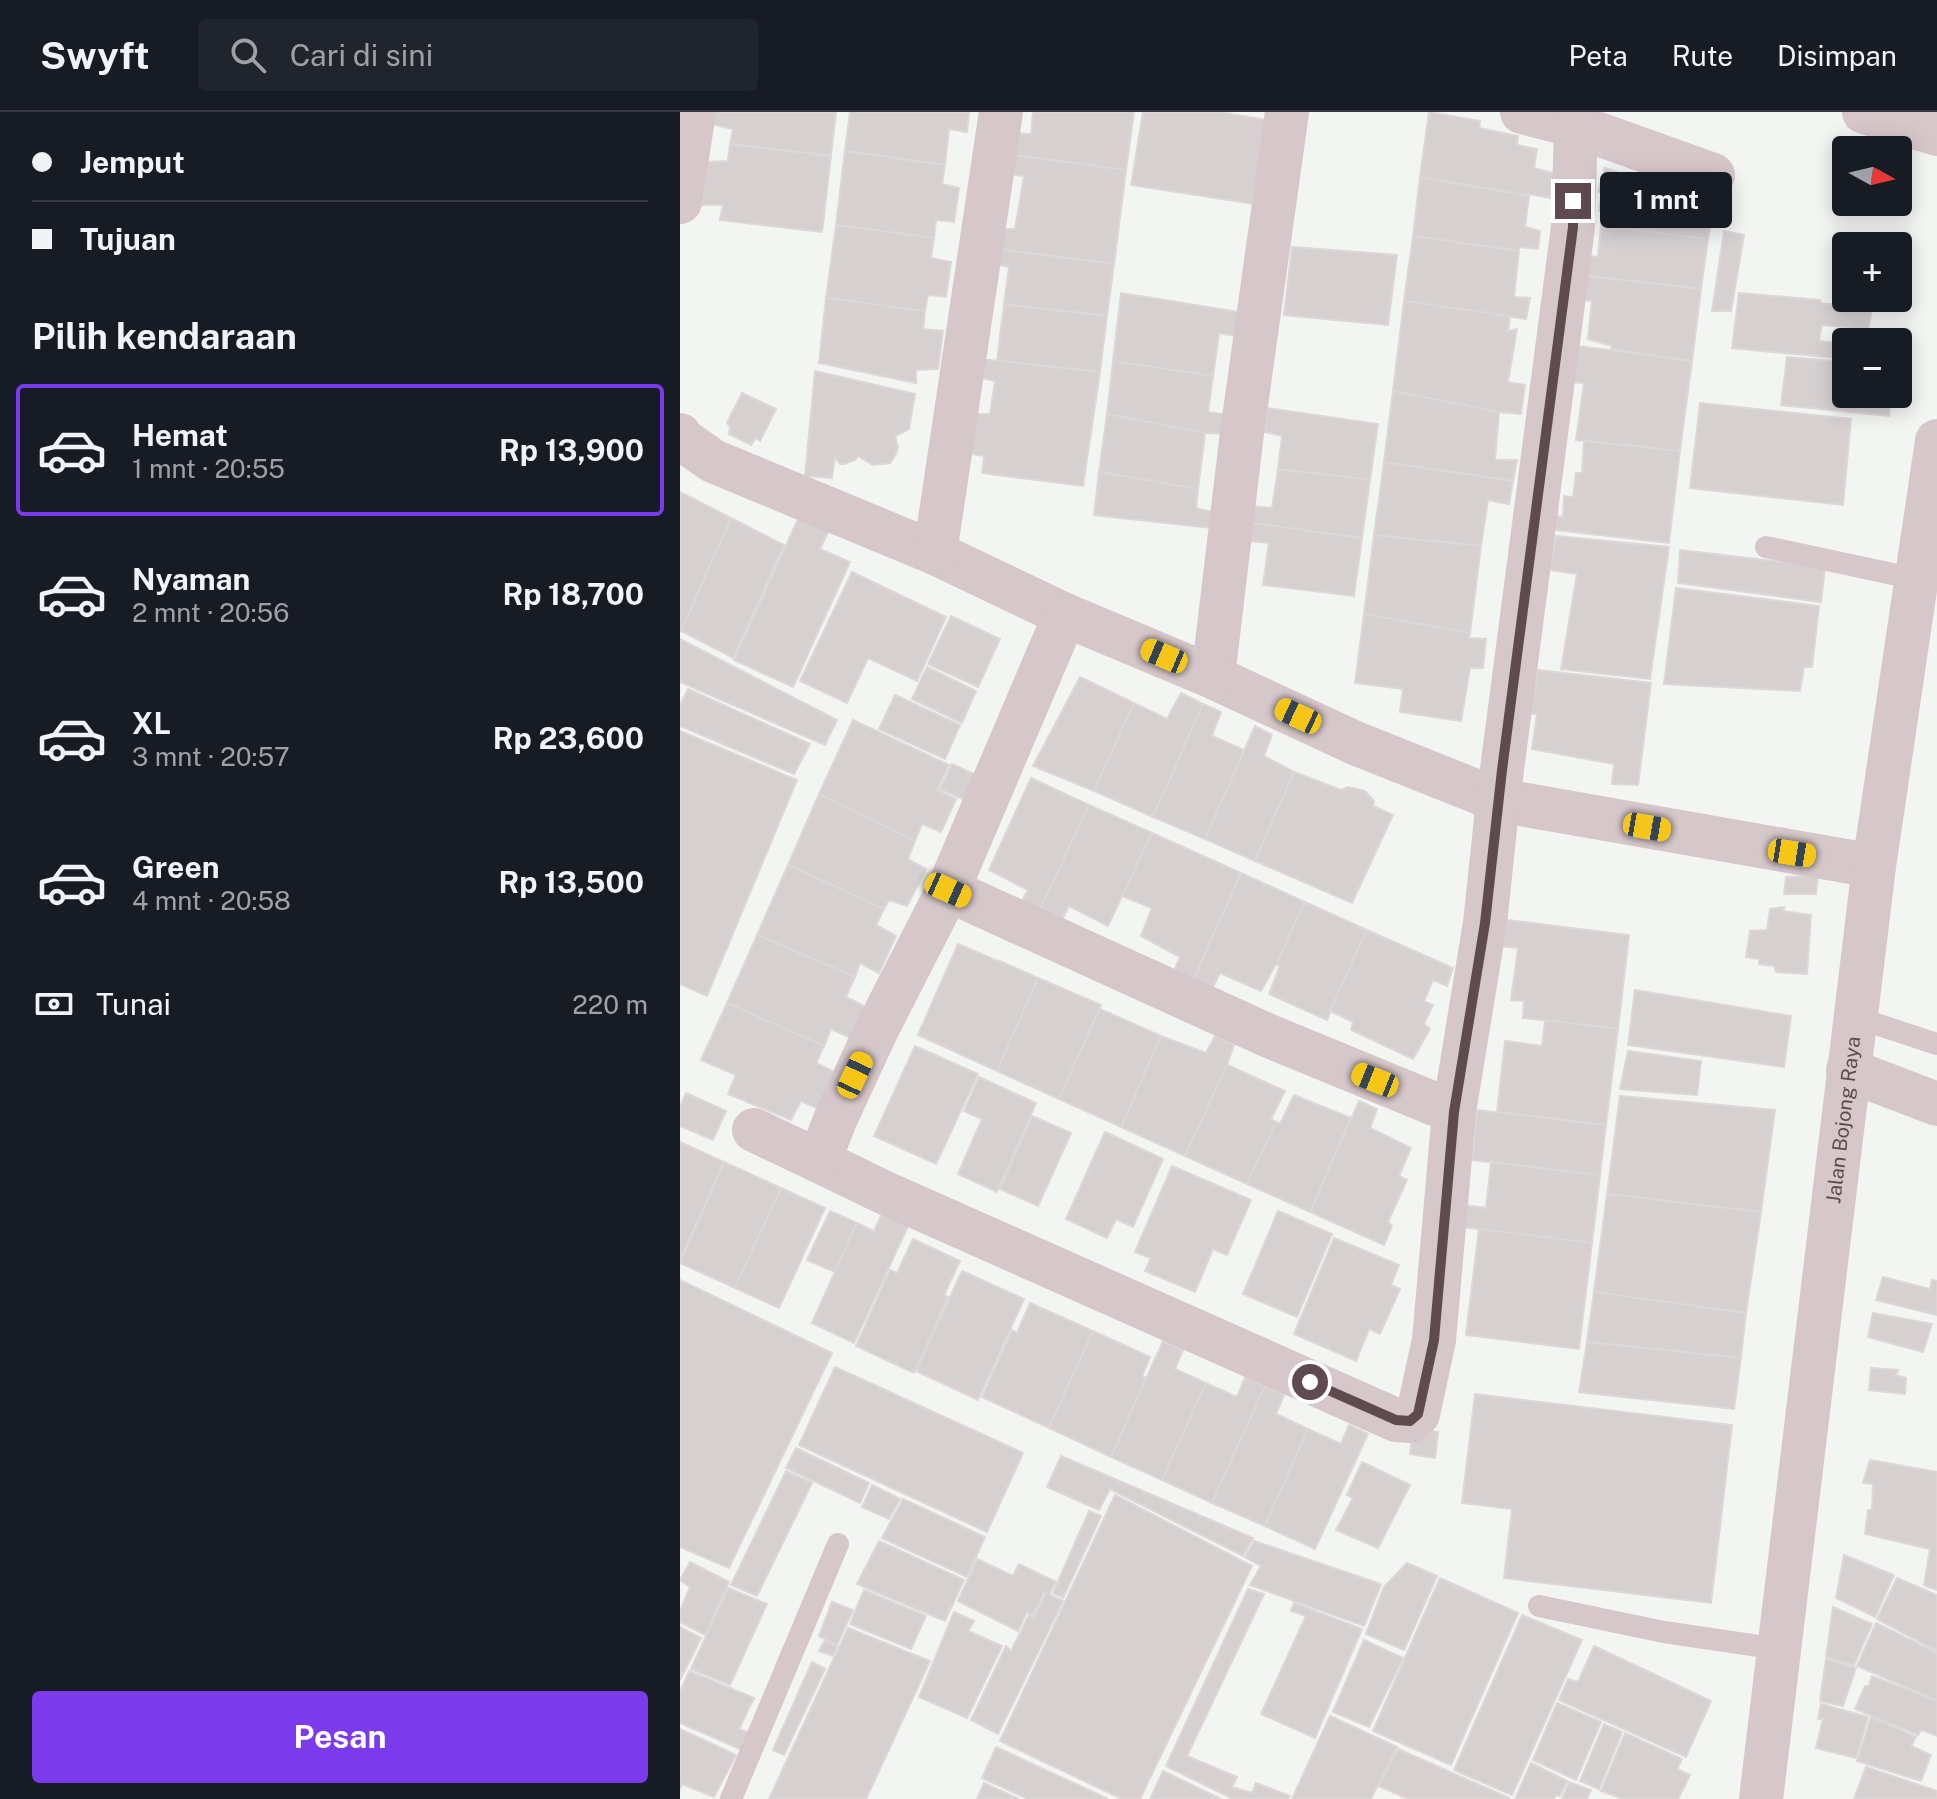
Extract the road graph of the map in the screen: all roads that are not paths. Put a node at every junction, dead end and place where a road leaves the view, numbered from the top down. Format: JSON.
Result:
{"nodes":[{"id":1,"x":694,"y":112,"type":"edge"},
{"id":2,"x":1001,"y":112,"type":"edge"},
{"id":3,"x":1287,"y":112,"type":"edge"},
{"id":4,"x":1522,"y":112,"type":"edge"},
{"id":5,"x":1864,"y":112,"type":"edge"},
{"id":6,"x":1576,"y":126,"type":"junction"},
{"id":7,"x":1937,"y":134,"type":"edge"},
{"id":8,"x":1713,"y":175,"type":"dead end"},
{"id":9,"x":680,"y":202,"type":"edge"},
{"id":10,"x":680,"y":435,"type":"edge"},
{"id":11,"x":1937,"y":441,"type":"edge"},
{"id":12,"x":1766,"y":547,"type":"dead end"},
{"id":13,"x":935,"y":553,"type":"junction"},
{"id":14,"x":1927,"y":581,"type":"edge"},
{"id":15,"x":1065,"y":615,"type":"junction"},
{"id":16,"x":1213,"y":677,"type":"junction"},
{"id":17,"x":1498,"y":800,"type":"junction"},
{"id":18,"x":1874,"y":866,"type":"junction"},
{"id":19,"x":948,"y":890,"type":"junction"},
{"id":20,"x":1855,"y":1017,"type":"junction"},
{"id":21,"x":1937,"y":1044,"type":"edge"},
{"id":22,"x":1848,"y":1070,"type":"junction"},
{"id":23,"x":1937,"y":1104,"type":"edge"},
{"id":24,"x":1454,"y":1112,"type":"junction"},
{"id":25,"x":754,"y":1130,"type":"dead end"},
{"id":26,"x":819,"y":1161,"type":"junction"},
{"id":27,"x":838,"y":1544,"type":"dead end"},
{"id":28,"x":1539,"y":1606,"type":"dead end"},
{"id":29,"x":1779,"y":1649,"type":"junction"},
{"id":30,"x":731,"y":1799,"type":"edge"},
{"id":31,"x":1761,"y":1799,"type":"edge"}],
"edges":[{"from":1,"to":9,"type":"street"},
{"from":2,"to":13,"type":"street"},
{"from":3,"to":16,"type":"street"},
{"from":4,"to":6,"type":"street"},
{"from":5,"to":7,"type":"street"},
{"from":6,"to":8,"type":"street"},
{"from":6,"to":17,"type":"street"},
{"from":10,"to":13,"type":"street"},
{"from":11,"to":14,"type":"street","name":"Jalan Bojong Raya"},
{"from":12,"to":14,"type":"lane"},
{"from":13,"to":15,"type":"street"},
{"from":14,"to":18,"type":"street","name":"Jalan Bojong Raya"},
{"from":15,"to":16,"type":"street"},
{"from":15,"to":19,"type":"street"},
{"from":16,"to":17,"type":"street"},
{"from":17,"to":18,"type":"street"},
{"from":17,"to":24,"type":"street"},
{"from":18,"to":20,"type":"street","name":"Jalan Bojong Raya"},
{"from":19,"to":24,"type":"street"},
{"from":19,"to":26,"type":"street"},
{"from":20,"to":21,"type":"lane"},
{"from":20,"to":22,"type":"street","name":"Jalan Bojong Raya"},
{"from":22,"to":23,"type":"street"},
{"from":22,"to":29,"type":"street","name":"Jalan Bojong Raya"},
{"from":24,"to":26,"type":"street"},
{"from":25,"to":26,"type":"street"},
{"from":27,"to":30,"type":"lane"},
{"from":28,"to":29,"type":"lane"},
{"from":29,"to":31,"type":"street","name":"Jalan Bojong Raya"}]}
